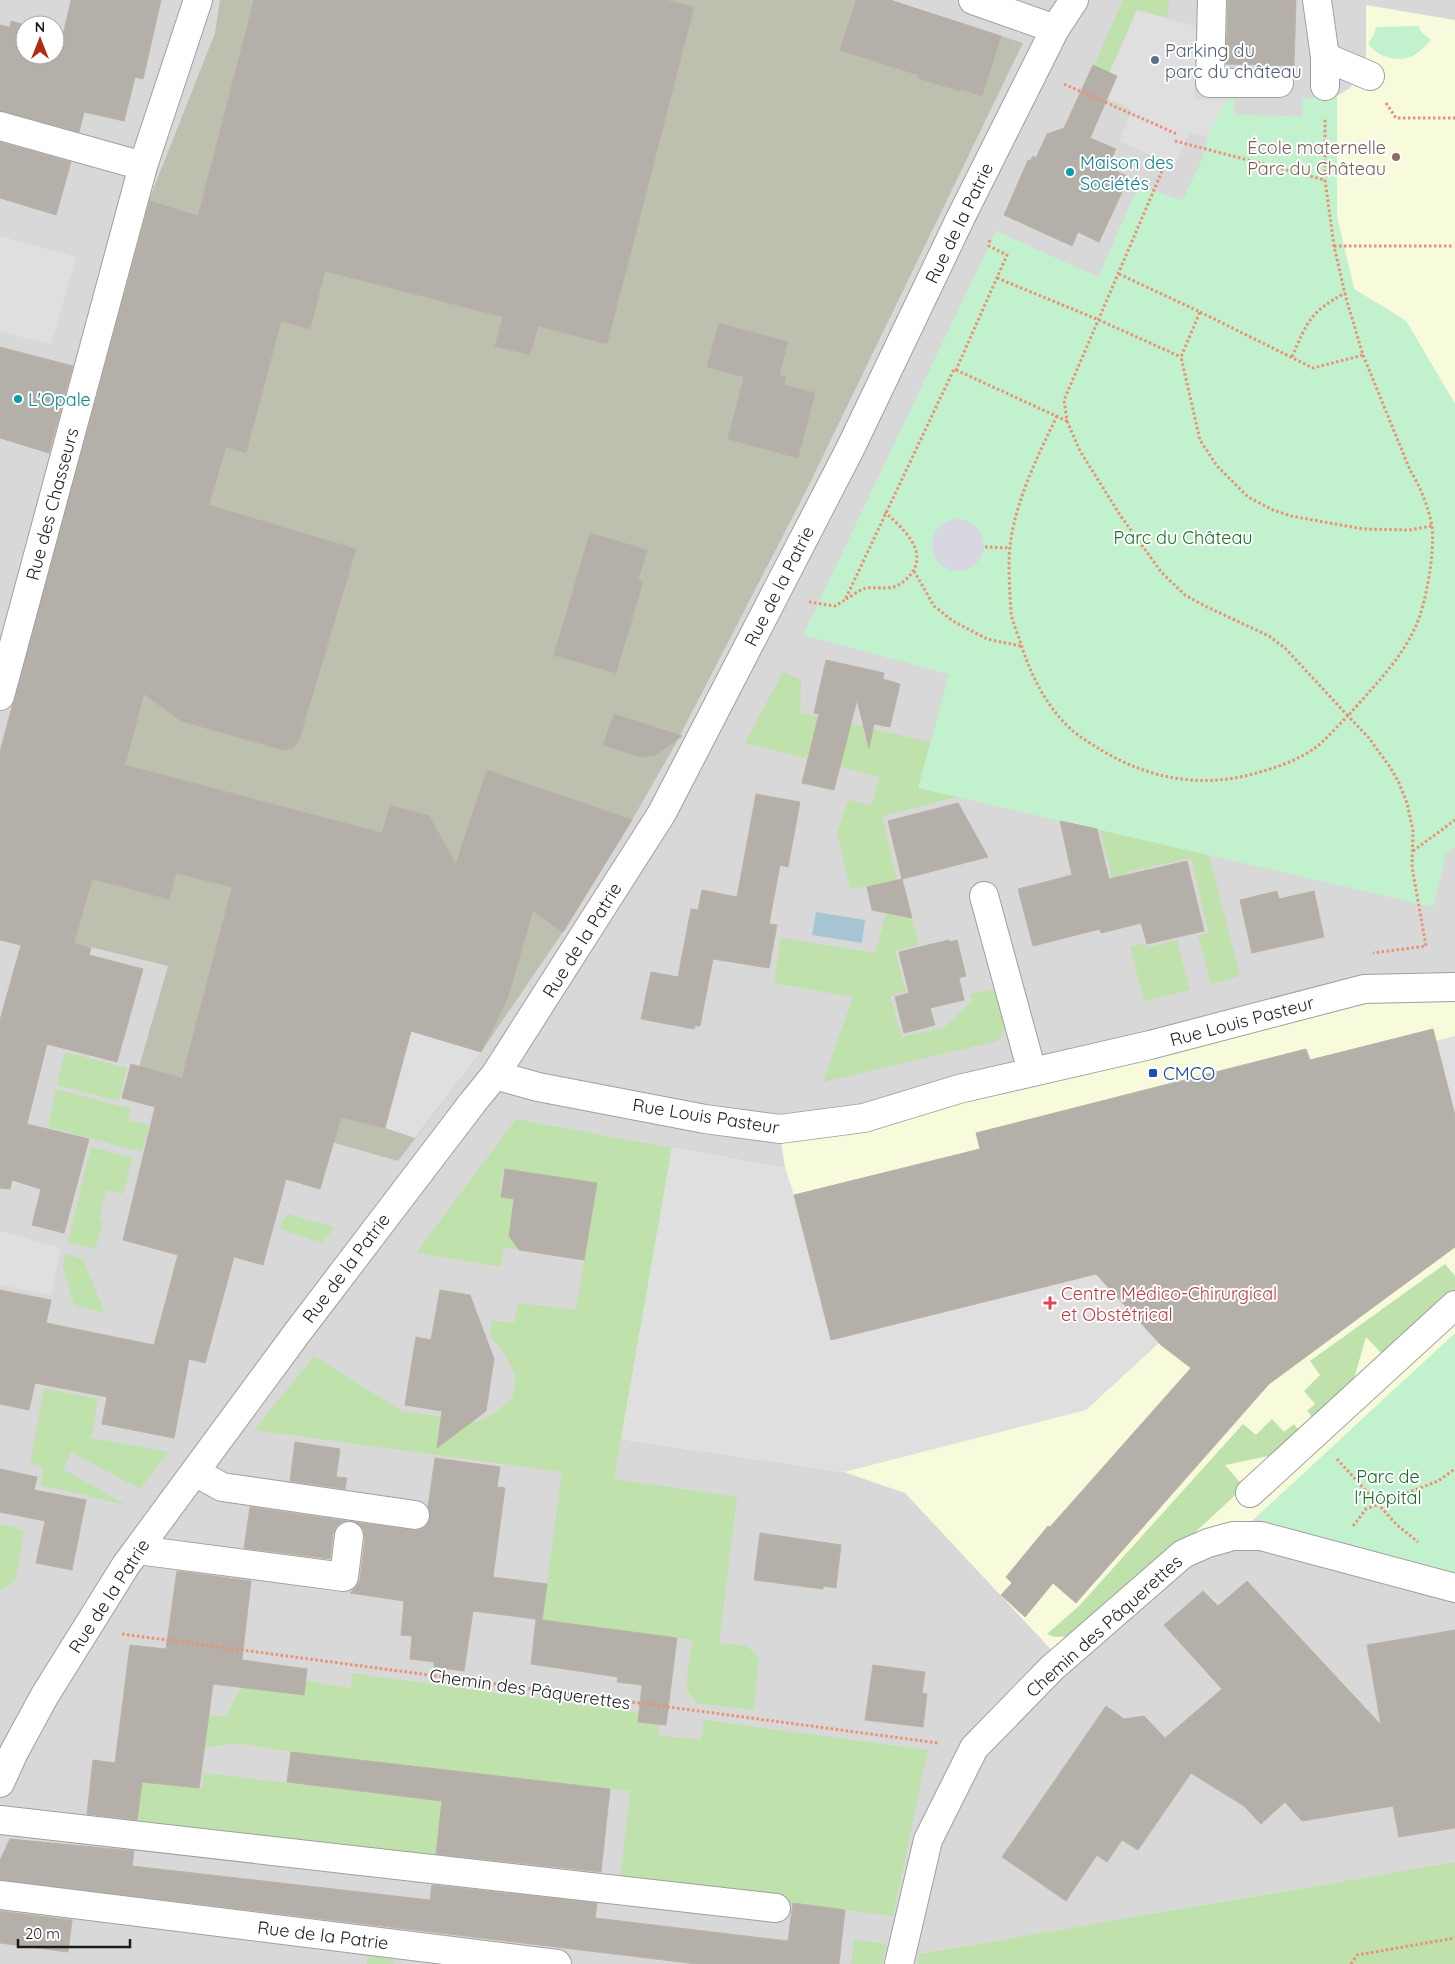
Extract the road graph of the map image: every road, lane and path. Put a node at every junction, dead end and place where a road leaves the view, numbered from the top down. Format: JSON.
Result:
{"nodes":[{"id":1,"x":198,"y":0,"type":"edge"},
{"id":2,"x":973,"y":0,"type":"edge"},
{"id":3,"x":1074,"y":0,"type":"edge"},
{"id":4,"x":1212,"y":0,"type":"edge"},
{"id":5,"x":1317,"y":0,"type":"edge"},
{"id":6,"x":1055,"y":29,"type":"junction"},
{"id":7,"x":1325,"y":57,"type":"junction"},
{"id":8,"x":1034,"y":70,"type":"junction"},
{"id":9,"x":1370,"y":76,"type":"joint"},
{"id":10,"x":1279,"y":83,"type":"dead end"},
{"id":11,"x":1325,"y":86,"type":"joint"},
{"id":12,"x":1455,"y":118,"type":"edge"},
{"id":13,"x":0,"y":126,"type":"edge"},
{"id":14,"x":1177,"y":134,"type":"dead end"},
{"id":15,"x":1175,"y":140,"type":"dead end"},
{"id":16,"x":1166,"y":162,"type":"dead end"},
{"id":17,"x":143,"y":166,"type":"junction"},
{"id":18,"x":1325,"y":180,"type":"junction"},
{"id":19,"x":1334,"y":246,"type":"junction"},
{"id":20,"x":1453,"y":246,"type":"dead end"},
{"id":21,"x":991,"y":248,"type":"dead end"},
{"id":22,"x":1119,"y":274,"type":"junction"},
{"id":23,"x":997,"y":278,"type":"junction"},
{"id":24,"x":1345,"y":293,"type":"junction"},
{"id":25,"x":1200,"y":312,"type":"junction"},
{"id":26,"x":1099,"y":320,"type":"junction"},
{"id":27,"x":1364,"y":355,"type":"junction"},
{"id":28,"x":1181,"y":357,"type":"junction"},
{"id":29,"x":1292,"y":357,"type":"junction"},
{"id":30,"x":956,"y":370,"type":"junction"},
{"id":31,"x":1057,"y":416,"type":"junction"},
{"id":32,"x":1067,"y":421,"type":"junction"},
{"id":33,"x":886,"y":512,"type":"junction"},
{"id":34,"x":1432,"y":526,"type":"junction"},
{"id":35,"x":985,"y":547,"type":"dead end"},
{"id":36,"x":1011,"y":548,"type":"junction"},
{"id":37,"x":914,"y":571,"type":"junction"},
{"id":38,"x":845,"y":600,"type":"junction"},
{"id":39,"x":817,"y":604,"type":"dead end"},
{"id":40,"x":1021,"y":646,"type":"junction"},
{"id":41,"x":0,"y":696,"type":"edge"},
{"id":42,"x":1348,"y":716,"type":"junction"},
{"id":43,"x":1455,"y":820,"type":"edge"},
{"id":44,"x":1412,"y":852,"type":"junction"},
{"id":45,"x":984,"y":896,"type":"dead end"},
{"id":46,"x":1455,"y":987,"type":"edge"},
{"id":47,"x":1364,"y":989,"type":"junction"},
{"id":48,"x":1032,"y":1072,"type":"junction"},
{"id":49,"x":496,"y":1076,"type":"junction"},
{"id":50,"x":1455,"y":1305,"type":"edge"},
{"id":51,"x":1314,"y":1434,"type":"junction"},
{"id":52,"x":1455,"y":1469,"type":"edge"},
{"id":53,"x":195,"y":1472,"type":"junction"},
{"id":54,"x":1250,"y":1494,"type":"dead end"},
{"id":55,"x":1376,"y":1503,"type":"junction"},
{"id":56,"x":415,"y":1515,"type":"dead end"},
{"id":57,"x":349,"y":1536,"type":"dead end"},
{"id":58,"x":1426,"y":1546,"type":"dead end"},
{"id":59,"x":138,"y":1550,"type":"junction"},
{"id":60,"x":1331,"y":1554,"type":"junction"},
{"id":61,"x":1455,"y":1588,"type":"edge"},
{"id":62,"x":86,"y":1630,"type":"junction"},
{"id":63,"x":974,"y":1748,"type":"junction"},
{"id":64,"x":0,"y":1783,"type":"edge"},
{"id":65,"x":0,"y":1820,"type":"edge"},
{"id":66,"x":0,"y":1895,"type":"edge"},
{"id":67,"x":776,"y":1908,"type":"dead end"},
{"id":68,"x":1455,"y":1938,"type":"edge"},
{"id":69,"x":900,"y":1960,"type":"edge"},
{"id":70,"x":557,"y":1964,"type":"edge"},
{"id":71,"x":1351,"y":1964,"type":"edge"}],
"edges":[{"from":1,"to":17,"type":"street","name":"Rue des Chasseurs"},
{"from":2,"to":6,"type":"street"},
{"from":3,"to":6,"type":"street","name":"Rue de la Patrie"},
{"from":4,"to":10,"type":"street"},
{"from":5,"to":7,"type":"street"},
{"from":6,"to":8,"type":"street","name":"Rue de la Patrie"},
{"from":7,"to":9,"type":"street"},
{"from":7,"to":11,"type":"street"},
{"from":8,"to":14,"type":"path"},
{"from":8,"to":49,"type":"street","name":"Rue de la Patrie"},
{"from":9,"to":12,"type":"path"},
{"from":11,"to":18,"type":"path"},
{"from":13,"to":17,"type":"street"},
{"from":15,"to":18,"type":"path"},
{"from":16,"to":22,"type":"path"},
{"from":17,"to":41,"type":"street","name":"Rue des Chasseurs"},
{"from":18,"to":19,"type":"path"},
{"from":19,"to":20,"type":"path"},
{"from":19,"to":24,"type":"path"},
{"from":21,"to":23,"type":"path"},
{"from":22,"to":25,"type":"path"},
{"from":22,"to":26,"type":"path"},
{"from":23,"to":26,"type":"path"},
{"from":23,"to":30,"type":"path"},
{"from":24,"to":27,"type":"path"},
{"from":24,"to":29,"type":"path"},
{"from":25,"to":28,"type":"path"},
{"from":25,"to":29,"type":"path"},
{"from":26,"to":28,"type":"path"},
{"from":26,"to":32,"type":"path"},
{"from":27,"to":29,"type":"path"},
{"from":27,"to":34,"type":"path"},
{"from":28,"to":34,"type":"path"},
{"from":30,"to":31,"type":"path"},
{"from":30,"to":33,"type":"path"},
{"from":31,"to":32,"type":"path"},
{"from":31,"to":36,"type":"path"},
{"from":32,"to":42,"type":"path"},
{"from":33,"to":37,"type":"path"},
{"from":33,"to":38,"type":"path"},
{"from":34,"to":42,"type":"path"},
{"from":35,"to":36,"type":"path"},
{"from":36,"to":40,"type":"path"},
{"from":37,"to":38,"type":"path"},
{"from":37,"to":40,"type":"path"},
{"from":38,"to":39,"type":"path"},
{"from":40,"to":42,"type":"path"},
{"from":42,"to":44,"type":"path"},
{"from":43,"to":44,"type":"path"},
{"from":44,"to":47,"type":"path"},
{"from":45,"to":48,"type":"street"},
{"from":46,"to":47,"type":"street","name":"Rue Louis Pasteur"},
{"from":47,"to":48,"type":"street","name":"Rue Louis Pasteur"},
{"from":48,"to":49,"type":"street","name":"Rue Louis Pasteur"},
{"from":49,"to":53,"type":"street","name":"Rue de la Patrie"},
{"from":50,"to":51,"type":"street"},
{"from":51,"to":54,"type":"street"},
{"from":51,"to":55,"type":"path"},
{"from":52,"to":55,"type":"path"},
{"from":53,"to":56,"type":"street"},
{"from":53,"to":59,"type":"street","name":"Rue de la Patrie"},
{"from":55,"to":58,"type":"path"},
{"from":55,"to":60,"type":"path"},
{"from":57,"to":59,"type":"street"},
{"from":59,"to":62,"type":"street","name":"Rue de la Patrie"},
{"from":60,"to":61,"type":"street","name":"Chemin des Pâquerettes"},
{"from":60,"to":63,"type":"street","name":"Chemin des Pâquerettes"},
{"from":62,"to":63,"type":"path","name":"Chemin des Pâquerettes"},
{"from":62,"to":64,"type":"street","name":"Rue de la Patrie"},
{"from":63,"to":69,"type":"street","name":"Chemin des Pâquerettes"},
{"from":65,"to":67,"type":"street"},
{"from":66,"to":70,"type":"street","name":"Rue de la Patrie"},
{"from":68,"to":71,"type":"path"}]}
